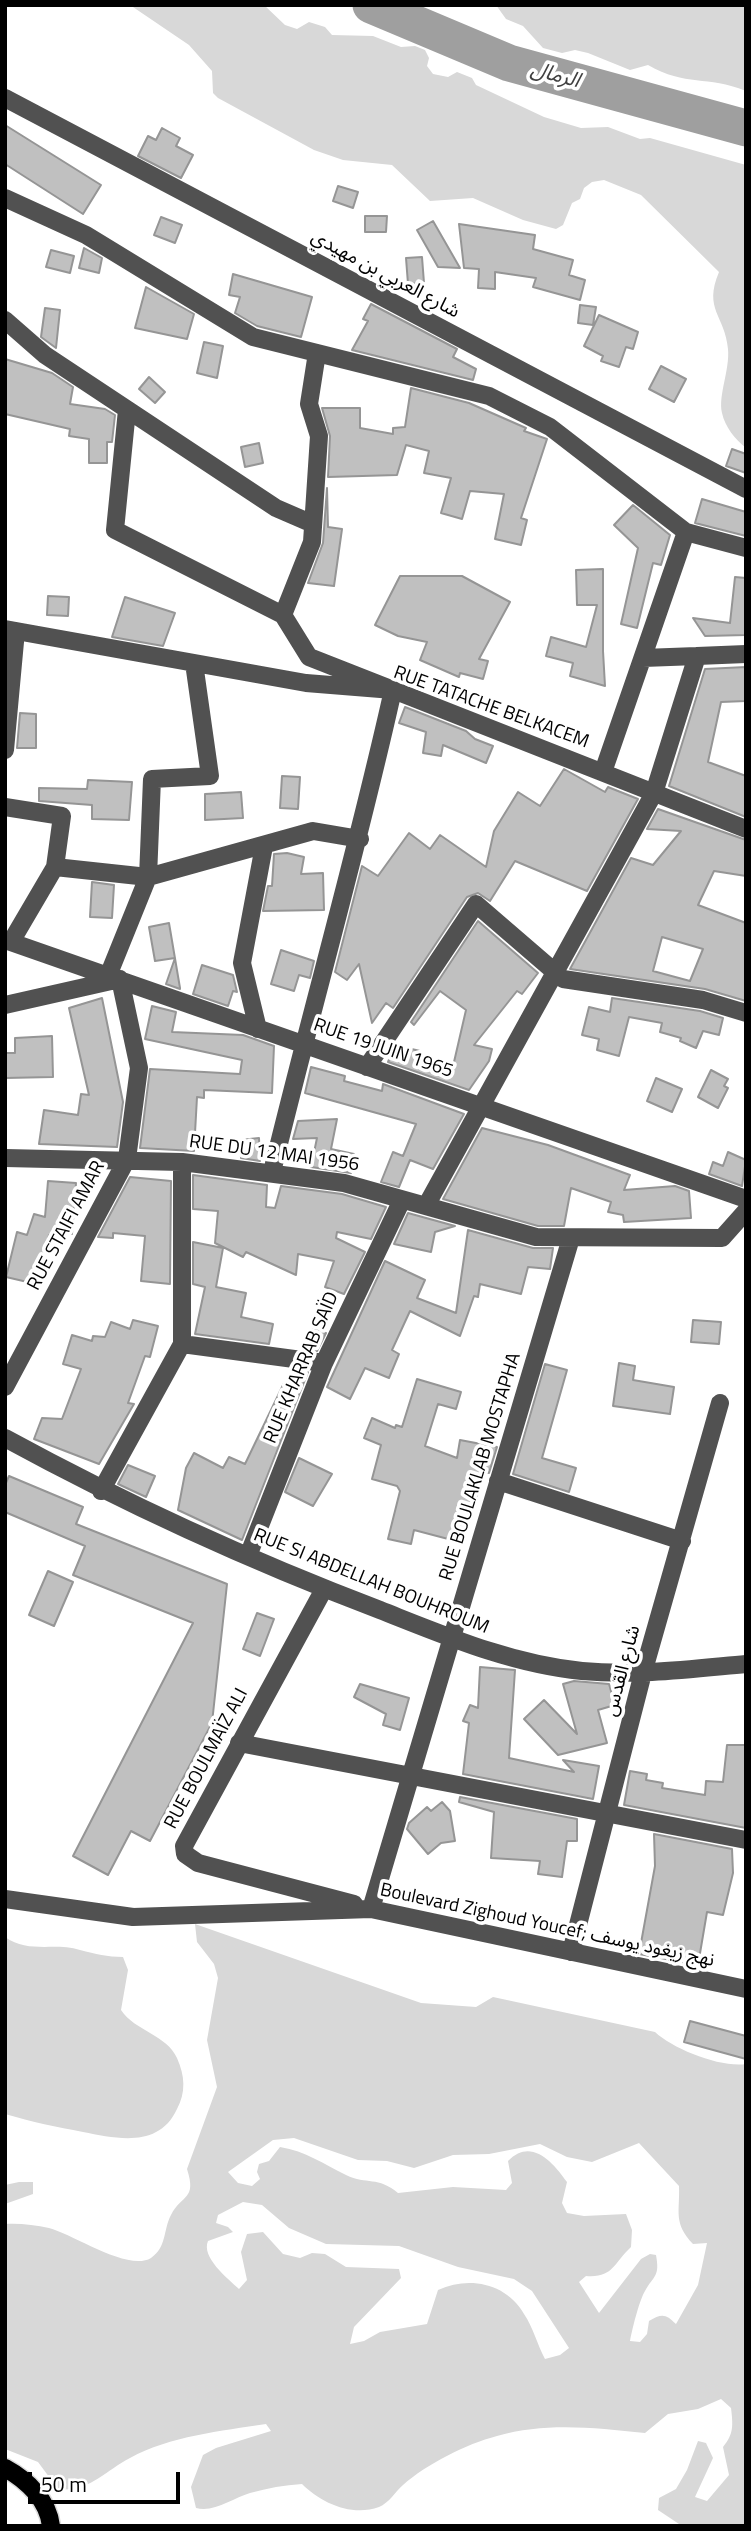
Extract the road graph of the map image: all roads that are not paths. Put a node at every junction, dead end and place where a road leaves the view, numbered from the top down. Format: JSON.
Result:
{"nodes":[{"id":1,"x":5,"y":98,"type":"edge"},
{"id":2,"x":5,"y":198,"type":"edge"},
{"id":3,"x":5,"y":320,"type":"edge"},
{"id":4,"x":317,"y":353,"type":"junction"},
{"id":5,"x":127,"y":410,"type":"junction"},
{"id":6,"x":746,"y":489,"type":"edge"},
{"id":7,"x":313,"y":524,"type":"junction"},
{"id":8,"x":686,"y":532,"type":"junction"},
{"id":9,"x":746,"y":548,"type":"edge"},
{"id":10,"x":282,"y":615,"type":"junction"},
{"id":11,"x":11,"y":630,"type":"edge"},
{"id":12,"x":746,"y":653,"type":"edge"},
{"id":13,"x":697,"y":656,"type":"junction"},
{"id":14,"x":643,"y":658,"type":"junction"},
{"id":15,"x":194,"y":663,"type":"junction"},
{"id":16,"x":393,"y":690,"type":"junction"},
{"id":17,"x":5,"y":750,"type":"edge"},
{"id":18,"x":603,"y":772,"type":"junction"},
{"id":19,"x":654,"y":793,"type":"junction"},
{"id":20,"x":5,"y":807,"type":"edge"},
{"id":21,"x":746,"y":829,"type":"edge"},
{"id":22,"x":360,"y":839,"type":"junction"},
{"id":23,"x":264,"y":846,"type":"junction"},
{"id":24,"x":55,"y":867,"type":"junction"},
{"id":25,"x":148,"y":877,"type":"junction"},
{"id":26,"x":8,"y":941,"type":"edge"},
{"id":27,"x":555,"y":973,"type":"junction"},
{"id":28,"x":114,"y":977,"type":"junction"},
{"id":29,"x":5,"y":1005,"type":"edge"},
{"id":30,"x":746,"y":1013,"type":"edge"},
{"id":31,"x":258,"y":1029,"type":"junction"},
{"id":32,"x":303,"y":1044,"type":"junction"},
{"id":33,"x":367,"y":1067,"type":"junction"},
{"id":34,"x":482,"y":1106,"type":"junction"},
{"id":35,"x":5,"y":1158,"type":"edge"},
{"id":36,"x":127,"y":1159,"type":"junction"},
{"id":37,"x":182,"y":1162,"type":"junction"},
{"id":38,"x":272,"y":1172,"type":"junction"},
{"id":39,"x":746,"y":1199,"type":"edge"},
{"id":40,"x":402,"y":1200,"type":"junction"},
{"id":41,"x":426,"y":1206,"type":"junction"},
{"id":42,"x":746,"y":1212,"type":"edge"},
{"id":43,"x":571,"y":1238,"type":"junction"},
{"id":44,"x":182,"y":1344,"type":"junction"},
{"id":45,"x":13,"y":1352,"type":"edge"},
{"id":46,"x":324,"y":1363,"type":"junction"},
{"id":47,"x":5,"y":1387,"type":"edge"},
{"id":48,"x":720,"y":1403,"type":"dead end"},
{"id":49,"x":5,"y":1438,"type":"edge"},
{"id":50,"x":498,"y":1481,"type":"junction"},
{"id":51,"x":101,"y":1491,"type":"junction"},
{"id":52,"x":682,"y":1541,"type":"junction"},
{"id":53,"x":248,"y":1556,"type":"junction"},
{"id":54,"x":324,"y":1589,"type":"junction"},
{"id":55,"x":452,"y":1638,"type":"junction"},
{"id":56,"x":746,"y":1664,"type":"edge"},
{"id":57,"x":643,"y":1673,"type":"junction"},
{"id":58,"x":239,"y":1743,"type":"junction"},
{"id":59,"x":410,"y":1776,"type":"junction"},
{"id":60,"x":608,"y":1813,"type":"junction"},
{"id":61,"x":746,"y":1840,"type":"edge"},
{"id":62,"x":5,"y":1899,"type":"edge"},
{"id":63,"x":371,"y":1909,"type":"junction"},
{"id":64,"x":570,"y":1952,"type":"junction"},
{"id":65,"x":746,"y":1989,"type":"edge"},
{"id":66,"x":5,"y":2468,"type":"edge"},
{"id":67,"x":51,"y":2526,"type":"edge"}],
"edges":[{"from":1,"to":6,"type":"street","name":"شارع العربي بن مهيدي"},
{"from":2,"to":4,"type":"street"},
{"from":3,"to":5,"type":"street"},
{"from":4,"to":7,"type":"street"},
{"from":4,"to":8,"type":"street"},
{"from":5,"to":7,"type":"street"},
{"from":5,"to":10,"type":"street"},
{"from":7,"to":10,"type":"street"},
{"from":8,"to":9,"type":"street"},
{"from":8,"to":14,"type":"street"},
{"from":10,"to":16,"type":"street"},
{"from":11,"to":15,"type":"street","name":"RUE TATACHE BELKACEM"},
{"from":11,"to":17,"type":"street"},
{"from":12,"to":13,"type":"street"},
{"from":13,"to":14,"type":"street"},
{"from":13,"to":19,"type":"street"},
{"from":14,"to":18,"type":"street"},
{"from":15,"to":16,"type":"street","name":"RUE TATACHE BELKACEM"},
{"from":15,"to":25,"type":"street"},
{"from":16,"to":18,"type":"street","name":"RUE TATACHE BELKACEM"},
{"from":16,"to":22,"type":"street"},
{"from":18,"to":19,"type":"street","name":"RUE TATACHE BELKACEM"},
{"from":19,"to":21,"type":"street","name":"RUE TATACHE BELKACEM"},
{"from":19,"to":27,"type":"street"},
{"from":20,"to":24,"type":"street"},
{"from":22,"to":23,"type":"street"},
{"from":22,"to":32,"type":"street"},
{"from":23,"to":25,"type":"street"},
{"from":23,"to":31,"type":"street"},
{"from":24,"to":25,"type":"street"},
{"from":24,"to":26,"type":"street"},
{"from":25,"to":28,"type":"street"},
{"from":26,"to":28,"type":"street","name":"RUE 19 JUIN 1965"},
{"from":27,"to":30,"type":"street"},
{"from":27,"to":33,"type":"street"},
{"from":27,"to":34,"type":"street"},
{"from":28,"to":29,"type":"street"},
{"from":28,"to":31,"type":"street","name":"RUE 19 JUIN 1965"},
{"from":28,"to":36,"type":"street"},
{"from":31,"to":32,"type":"street","name":"RUE 19 JUIN 1965"},
{"from":32,"to":33,"type":"street","name":"RUE 19 JUIN 1965"},
{"from":32,"to":38,"type":"street"},
{"from":33,"to":34,"type":"street","name":"RUE 19 JUIN 1965"},
{"from":34,"to":39,"type":"street","name":"RUE 19 JUIN 1965"},
{"from":34,"to":41,"type":"street"},
{"from":35,"to":36,"type":"street","name":"RUE DU 12 MAI 1956"},
{"from":36,"to":37,"type":"street","name":"RUE DU 12 MAI 1956"},
{"from":36,"to":45,"type":"street","name":"RUE STAIFI AMAR"},
{"from":37,"to":38,"type":"street","name":"RUE DU 12 MAI 1956"},
{"from":37,"to":44,"type":"street"},
{"from":38,"to":40,"type":"street","name":"RUE DU 12 MAI 1956"},
{"from":40,"to":41,"type":"street","name":"RUE DU 12 MAI 1956"},
{"from":40,"to":46,"type":"street","name":"RUE KHARRAB SAÏD"},
{"from":41,"to":43,"type":"street","name":"RUE DU 12 MAI 1956"},
{"from":42,"to":43,"type":"street","name":"RUE DU 12 MAI 1956"},
{"from":43,"to":50,"type":"street","name":"RUE BOULAKLAB MOSTAPHA"},
{"from":44,"to":46,"type":"street"},
{"from":44,"to":51,"type":"street"},
{"from":45,"to":47,"type":"street","name":"RUE STAIFI AMAR"},
{"from":46,"to":53,"type":"street","name":"RUE KHARRAB SAÏD"},
{"from":48,"to":52,"type":"street","name":"شارع القدس"},
{"from":49,"to":51,"type":"street","name":"RUE SI ABDELLAH BOUHROUM"},
{"from":50,"to":52,"type":"street"},
{"from":50,"to":55,"type":"street","name":"RUE BOULAKLAB MOSTAPHA"},
{"from":51,"to":53,"type":"street","name":"RUE SI ABDELLAH BOUHROUM"},
{"from":52,"to":57,"type":"street","name":"شارع القدس"},
{"from":53,"to":54,"type":"street","name":"RUE SI ABDELLAH BOUHROUM"},
{"from":54,"to":55,"type":"street","name":"RUE SI ABDELLAH BOUHROUM"},
{"from":54,"to":58,"type":"street","name":"RUE BOULMAÏZ ALI"},
{"from":55,"to":57,"type":"street","name":"RUE SI ABDELLAH BOUHROUM"},
{"from":55,"to":59,"type":"street","name":"RUE BOULAKLAB MOSTAPHA"},
{"from":56,"to":57,"type":"street","name":"RUE SI ABDELLAH BOUHROUM"},
{"from":57,"to":60,"type":"street","name":"شارع القدس"},
{"from":58,"to":59,"type":"street"},
{"from":58,"to":63,"type":"street","name":"RUE BOULMAÏZ ALI"},
{"from":59,"to":60,"type":"street"},
{"from":59,"to":63,"type":"street","name":"RUE BOULAKLAB MOSTAPHA"},
{"from":60,"to":61,"type":"street"},
{"from":60,"to":64,"type":"street","name":"شارع القدس"},
{"from":62,"to":63,"type":"street","name":"Boulevard Zighoud Youcef; نهج زيغود يوسف"},
{"from":63,"to":64,"type":"street","name":"Boulevard Zighoud Youcef; نهج زيغود يوسف"},
{"from":64,"to":65,"type":"street","name":"Boulevard Zighoud Youcef; نهج زيغود يوسف"},
{"from":66,"to":67,"type":"main road"}]}
